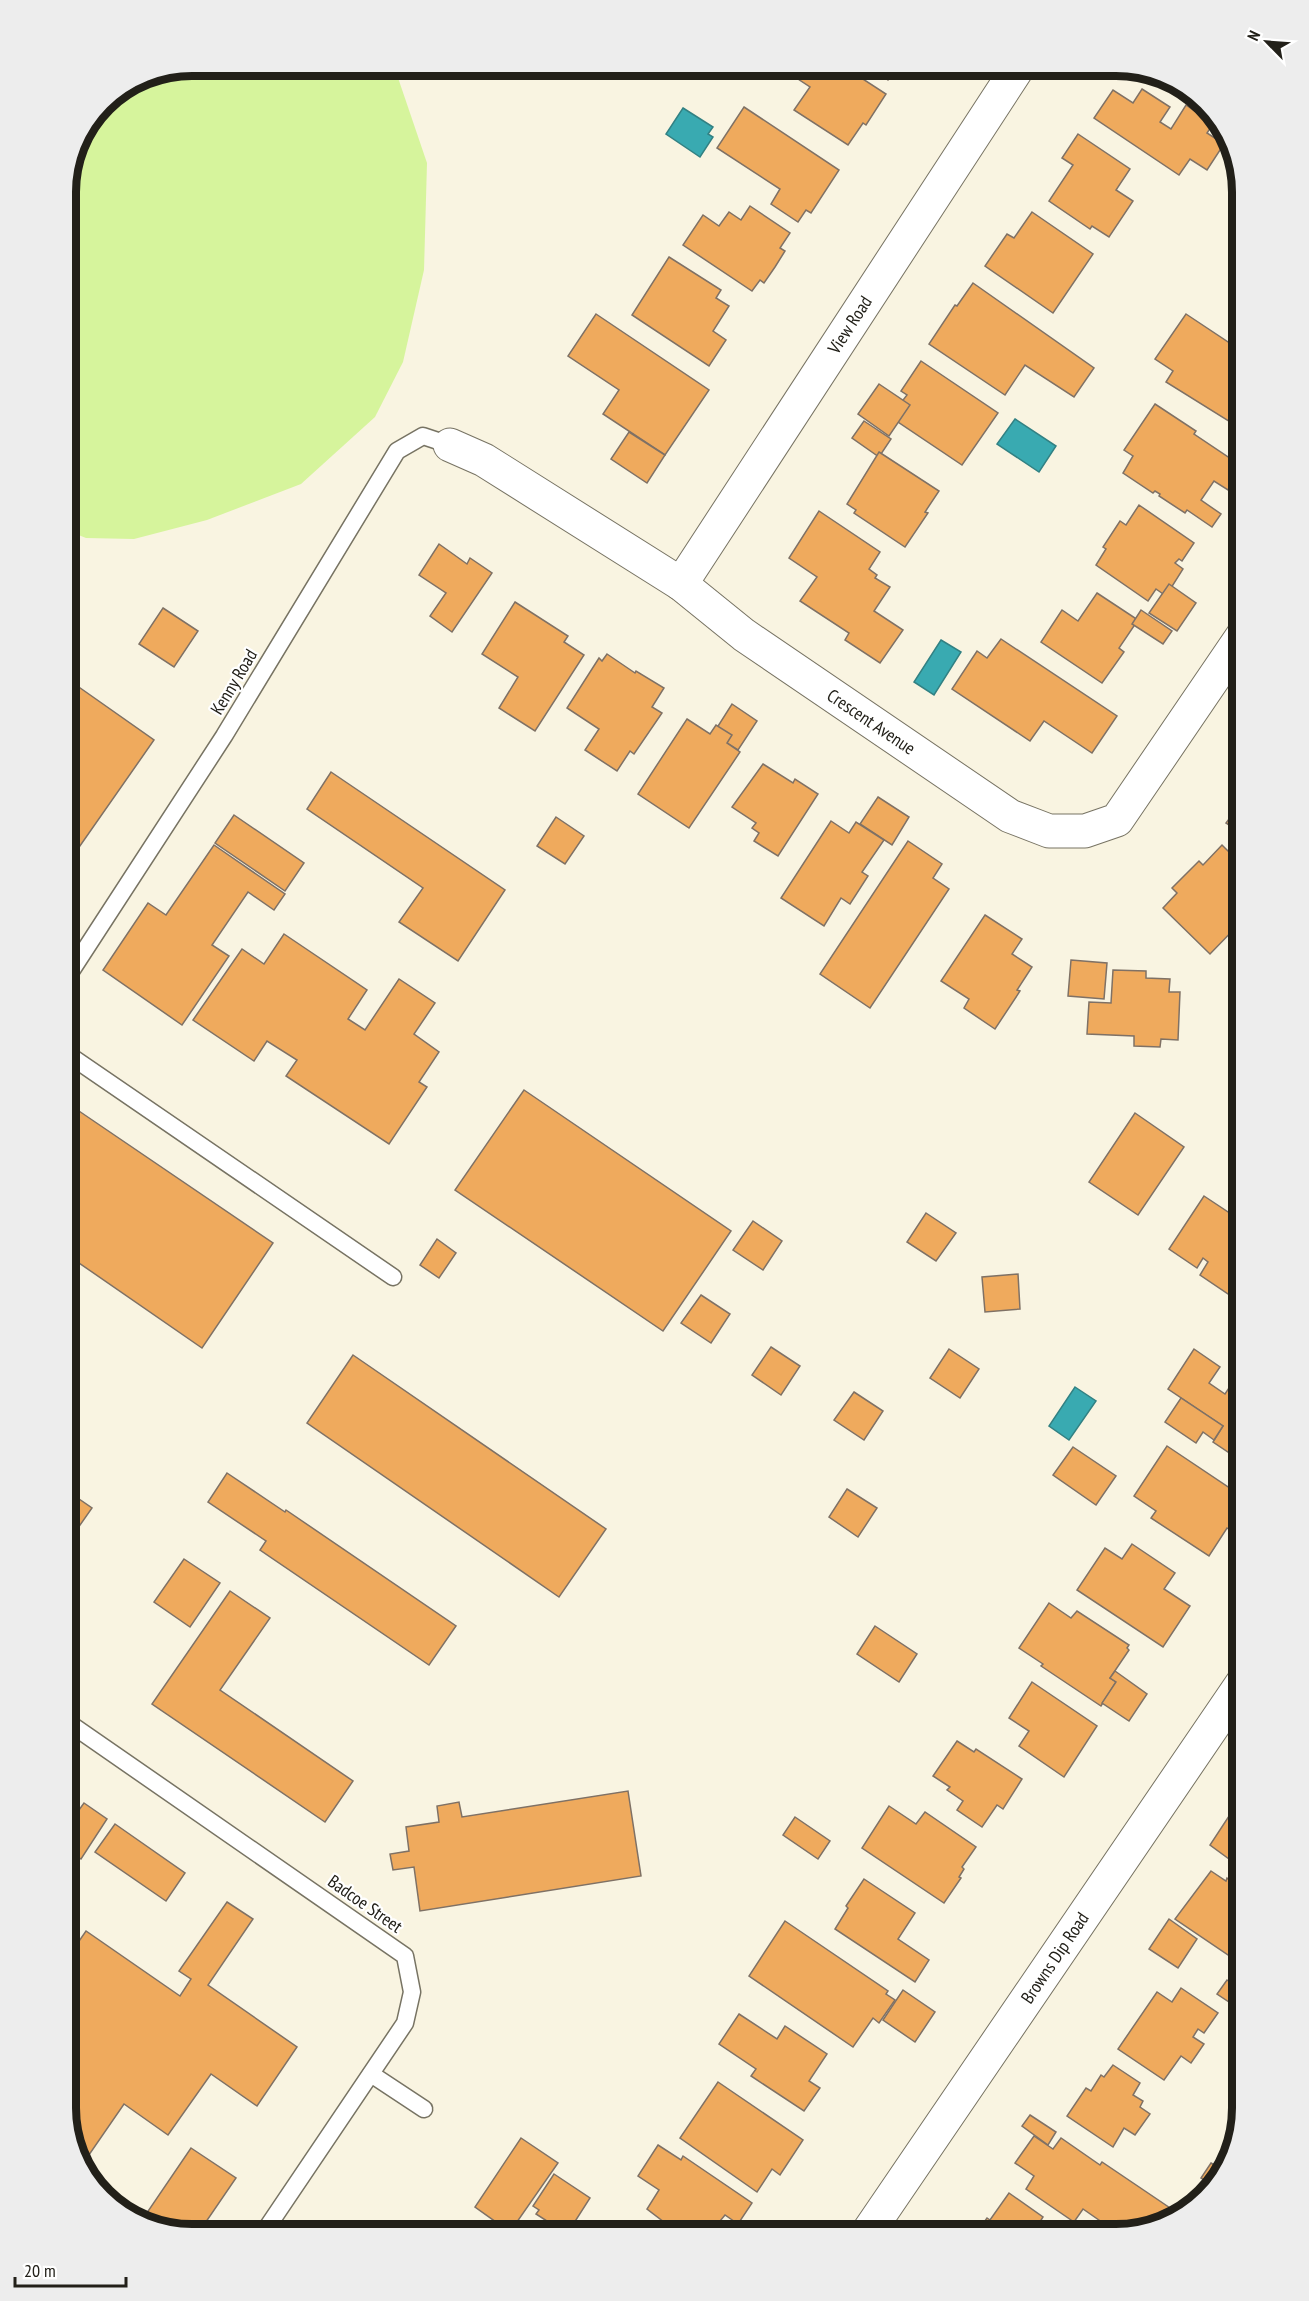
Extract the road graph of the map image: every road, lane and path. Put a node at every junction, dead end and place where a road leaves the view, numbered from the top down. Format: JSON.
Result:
{"nodes":[{"id":1,"x":1011,"y":77,"type":"edge"},
{"id":2,"x":450,"y":446,"type":"joint"},
{"id":3,"x":681,"y":584,"type":"junction"},
{"id":4,"x":1232,"y":651,"type":"edge"},
{"id":5,"x":77,"y":963,"type":"edge"},
{"id":6,"x":77,"y":1060,"type":"edge"},
{"id":7,"x":393,"y":1277,"type":"dead end"},
{"id":8,"x":1232,"y":1698,"type":"edge"},
{"id":9,"x":76,"y":1728,"type":"edge"},
{"id":10,"x":371,"y":2074,"type":"junction"},
{"id":11,"x":424,"y":2109,"type":"dead end"},
{"id":12,"x":269,"y":2224,"type":"edge"},
{"id":13,"x":873,"y":2224,"type":"edge"}],
"edges":[{"from":1,"to":3,"type":"street","name":"View Road"},
{"from":2,"to":3,"type":"street","name":"Crescent Avenue"},
{"from":2,"to":5,"type":"lane","name":"Kenny Road"},
{"from":3,"to":4,"type":"street","name":"Crescent Avenue"},
{"from":6,"to":7,"type":"lane"},
{"from":8,"to":13,"type":"street","name":"Browns Dip Road"},
{"from":9,"to":10,"type":"lane","name":"Badcoe Street"},
{"from":10,"to":11,"type":"lane"},
{"from":10,"to":12,"type":"lane","name":"Badcoe Street"}]}
